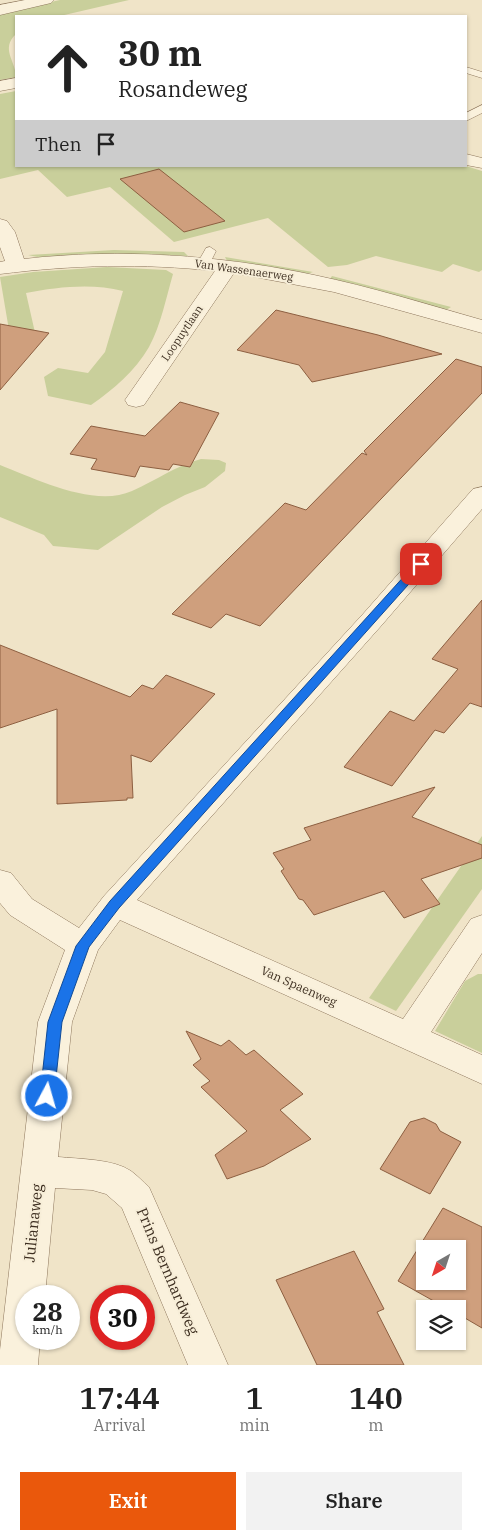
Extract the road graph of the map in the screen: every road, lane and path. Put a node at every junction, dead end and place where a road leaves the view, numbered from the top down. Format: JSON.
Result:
{"nodes":[{"id":1,"x":46,"y":0,"type":"edge"},
{"id":2,"x":0,"y":10,"type":"edge"},
{"id":3,"x":467,"y":70,"type":"edge"},
{"id":4,"x":482,"y":75,"type":"edge"},
{"id":5,"x":15,"y":83,"type":"edge"},
{"id":6,"x":0,"y":86,"type":"edge"},
{"id":7,"x":482,"y":108,"type":"edge"},
{"id":8,"x":467,"y":117,"type":"edge"},
{"id":9,"x":467,"y":159,"type":"edge"},
{"id":10,"x":482,"y":163,"type":"edge"},
{"id":11,"x":10,"y":234,"type":"edge"},
{"id":12,"x":8,"y":267,"type":"edge"},
{"id":13,"x":228,"y":267,"type":"junction"},
{"id":14,"x":482,"y":326,"type":"edge"},
{"id":15,"x":136,"y":400,"type":"dead end"},
{"id":16,"x":482,"y":494,"type":"edge"},
{"id":17,"x":0,"y":881,"type":"edge"},
{"id":18,"x":115,"y":904,"type":"junction"},
{"id":19,"x":477,"y":944,"type":"edge"},
{"id":20,"x":83,"y":946,"type":"junction"},
{"id":21,"x":410,"y":1036,"type":"junction"},
{"id":22,"x":482,"y":1070,"type":"edge"},
{"id":23,"x":38,"y":1171,"type":"junction"},
{"id":24,"x":18,"y":1365,"type":"edge"},
{"id":25,"x":208,"y":1365,"type":"edge"}],
"edges":[{"from":1,"to":2,"type":"street"},
{"from":3,"to":4,"type":"lane"},
{"from":5,"to":6,"type":"street"},
{"from":7,"to":8,"type":"lane"},
{"from":9,"to":10,"type":"street"},
{"from":11,"to":12,"type":"street"},
{"from":12,"to":13,"type":"street","name":"Van Wassenaerweg"},
{"from":13,"to":14,"type":"street","name":"Van Wassenaerweg"},
{"from":13,"to":15,"type":"street","name":"Loopuytlaan"},
{"from":16,"to":18,"type":"street"},
{"from":17,"to":20,"type":"street"},
{"from":18,"to":20,"type":"street"},
{"from":18,"to":21,"type":"street","name":"Van Spaenweg"},
{"from":19,"to":21,"type":"street"},
{"from":20,"to":23,"type":"street"},
{"from":21,"to":22,"type":"street","name":"Van Spaenweg"},
{"from":23,"to":24,"type":"street","name":"Julianaweg"},
{"from":23,"to":25,"type":"street","name":"Prins Bernhardweg"}]}
